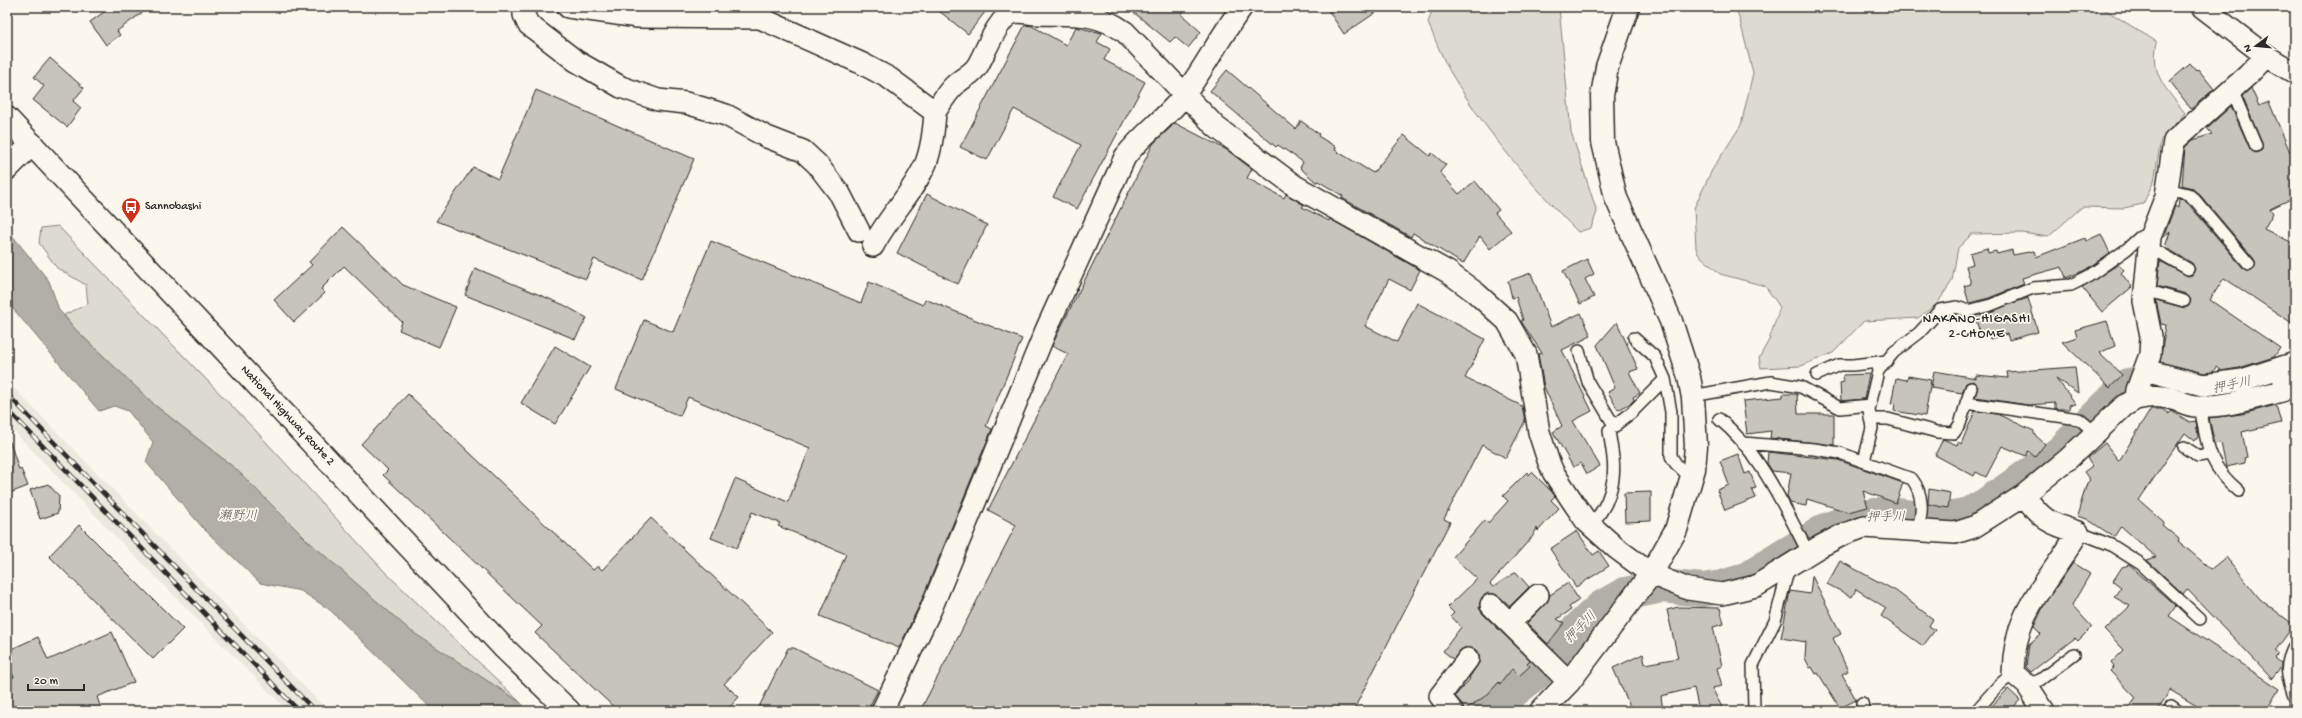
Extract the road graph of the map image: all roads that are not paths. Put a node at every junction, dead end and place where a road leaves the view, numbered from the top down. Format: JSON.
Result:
{"nodes":[{"id":1,"x":524,"y":7,"type":"edge"},
{"id":2,"x":568,"y":7,"type":"edge"},
{"id":3,"x":1242,"y":7,"type":"edge"},
{"id":4,"x":1628,"y":7,"type":"edge"},
{"id":5,"x":2202,"y":7,"type":"edge"},
{"id":6,"x":1009,"y":10,"type":"edge"},
{"id":7,"x":2266,"y":56,"type":"junction"},
{"id":8,"x":2295,"y":73,"type":"edge"},
{"id":9,"x":2232,"y":90,"type":"junction"},
{"id":10,"x":1184,"y":95,"type":"junction"},
{"id":11,"x":935,"y":112,"type":"junction"},
{"id":12,"x":7,"y":118,"type":"edge"},
{"id":13,"x":32,"y":144,"type":"junction"},
{"id":14,"x":2256,"y":146,"type":"dead end"},
{"id":15,"x":7,"y":169,"type":"edge"},
{"id":16,"x":2167,"y":189,"type":"junction"},
{"id":17,"x":859,"y":231,"type":"dead end"},
{"id":18,"x":2150,"y":240,"type":"junction"},
{"id":19,"x":873,"y":246,"type":"dead end"},
{"id":20,"x":2249,"y":264,"type":"dead end"},
{"id":21,"x":2188,"y":268,"type":"dead end"},
{"id":22,"x":2145,"y":290,"type":"junction"},
{"id":23,"x":2184,"y":301,"type":"dead end"},
{"id":24,"x":1634,"y":338,"type":"dead end"},
{"id":25,"x":1579,"y":351,"type":"dead end"},
{"id":26,"x":1887,"y":360,"type":"junction"},
{"id":27,"x":2290,"y":365,"type":"edge"},
{"id":28,"x":2145,"y":370,"type":"junction"},
{"id":29,"x":1817,"y":375,"type":"dead end"},
{"id":30,"x":1665,"y":379,"type":"junction"},
{"id":31,"x":1971,"y":388,"type":"dead end"},
{"id":32,"x":1692,"y":396,"type":"junction"},
{"id":33,"x":2136,"y":399,"type":"junction"},
{"id":34,"x":1966,"y":403,"type":"junction"},
{"id":35,"x":1870,"y":405,"type":"junction"},
{"id":36,"x":2200,"y":406,"type":"junction"},
{"id":37,"x":1719,"y":419,"type":"dead end"},
{"id":38,"x":1870,"y":419,"type":"junction"},
{"id":39,"x":1615,"y":427,"type":"junction"},
{"id":40,"x":2096,"y":433,"type":"junction"},
{"id":41,"x":1744,"y":443,"type":"junction"},
{"id":42,"x":2184,"y":447,"type":"dead end"},
{"id":43,"x":2210,"y":454,"type":"junction"},
{"id":44,"x":1864,"y":461,"type":"junction"},
{"id":45,"x":1692,"y":479,"type":"junction"},
{"id":46,"x":2239,"y":491,"type":"dead end"},
{"id":47,"x":2024,"y":495,"type":"junction"},
{"id":48,"x":1591,"y":524,"type":"junction"},
{"id":49,"x":1916,"y":532,"type":"junction"},
{"id":50,"x":2078,"y":532,"type":"junction"},
{"id":51,"x":1809,"y":554,"type":"junction"},
{"id":52,"x":1789,"y":567,"type":"junction"},
{"id":53,"x":1651,"y":574,"type":"junction"},
{"id":54,"x":1538,"y":595,"type":"dead end"},
{"id":55,"x":1491,"y":605,"type":"dead end"},
{"id":56,"x":2200,"y":620,"type":"dead end"},
{"id":57,"x":1510,"y":624,"type":"junction"},
{"id":58,"x":2295,"y":645,"type":"edge"},
{"id":59,"x":2074,"y":654,"type":"dead end"},
{"id":60,"x":1468,"y":659,"type":"dead end"},
{"id":61,"x":2020,"y":679,"type":"junction"},
{"id":62,"x":1569,"y":682,"type":"junction"},
{"id":63,"x":2295,"y":699,"type":"edge"},
{"id":64,"x":2295,"y":706,"type":"edge"},
{"id":65,"x":569,"y":711,"type":"edge"},
{"id":66,"x":882,"y":711,"type":"edge"},
{"id":67,"x":1452,"y":711,"type":"edge"},
{"id":68,"x":1541,"y":711,"type":"edge"},
{"id":69,"x":1754,"y":711,"type":"edge"},
{"id":70,"x":1976,"y":711,"type":"edge"},
{"id":71,"x":2044,"y":711,"type":"edge"},
{"id":72,"x":2294,"y":711,"type":"edge"}],
"edges":[{"from":1,"to":17,"type":"street"},
{"from":2,"to":11,"type":"street"},
{"from":3,"to":10,"type":"street"},
{"from":4,"to":32,"type":"main road"},
{"from":5,"to":7,"type":"street"},
{"from":6,"to":10,"type":"street"},
{"from":6,"to":11,"type":"street"},
{"from":7,"to":8,"type":"street"},
{"from":7,"to":9,"type":"street"},
{"from":9,"to":14,"type":"lane"},
{"from":9,"to":16,"type":"street"},
{"from":10,"to":48,"type":"street"},
{"from":10,"to":66,"type":"street"},
{"from":11,"to":19,"type":"street"},
{"from":12,"to":13,"type":"main road","name":"National Highway Route 2"},
{"from":13,"to":15,"type":"main road"},
{"from":13,"to":65,"type":"main road","name":"National Highway Route 2"},
{"from":16,"to":18,"type":"street"},
{"from":16,"to":20,"type":"lane"},
{"from":18,"to":21,"type":"lane"},
{"from":18,"to":22,"type":"street"},
{"from":18,"to":26,"type":"lane"},
{"from":22,"to":23,"type":"lane"},
{"from":22,"to":28,"type":"street"},
{"from":24,"to":30,"type":"lane"},
{"from":25,"to":39,"type":"lane"},
{"from":26,"to":29,"type":"lane"},
{"from":26,"to":35,"type":"lane"},
{"from":27,"to":28,"type":"street"},
{"from":27,"to":36,"type":"street"},
{"from":28,"to":33,"type":"street"},
{"from":30,"to":39,"type":"lane"},
{"from":30,"to":45,"type":"lane"},
{"from":31,"to":34,"type":"lane"},
{"from":32,"to":35,"type":"lane"},
{"from":32,"to":45,"type":"main road"},
{"from":33,"to":36,"type":"street"},
{"from":33,"to":40,"type":"street"},
{"from":34,"to":38,"type":"lane"},
{"from":34,"to":40,"type":"lane"},
{"from":35,"to":38,"type":"lane"},
{"from":36,"to":43,"type":"lane"},
{"from":37,"to":41,"type":"lane"},
{"from":38,"to":44,"type":"lane"},
{"from":39,"to":48,"type":"lane"},
{"from":40,"to":47,"type":"street"},
{"from":41,"to":44,"type":"lane"},
{"from":41,"to":51,"type":"lane"},
{"from":42,"to":43,"type":"lane"},
{"from":43,"to":46,"type":"lane"},
{"from":44,"to":49,"type":"lane"},
{"from":45,"to":53,"type":"main road"},
{"from":47,"to":49,"type":"street"},
{"from":47,"to":50,"type":"street"},
{"from":48,"to":53,"type":"street"},
{"from":49,"to":51,"type":"street"},
{"from":50,"to":56,"type":"lane"},
{"from":50,"to":61,"type":"street"},
{"from":51,"to":52,"type":"street"},
{"from":52,"to":53,"type":"street"},
{"from":52,"to":69,"type":"lane"},
{"from":53,"to":62,"type":"main road"},
{"from":54,"to":57,"type":"street"},
{"from":55,"to":57,"type":"street"},
{"from":57,"to":62,"type":"street"},
{"from":58,"to":63,"type":"lane"},
{"from":59,"to":61,"type":"lane"},
{"from":60,"to":67,"type":"street"},
{"from":61,"to":70,"type":"lane"},
{"from":61,"to":71,"type":"street"},
{"from":62,"to":68,"type":"main road"},
{"from":64,"to":72,"type":"lane"}]}
